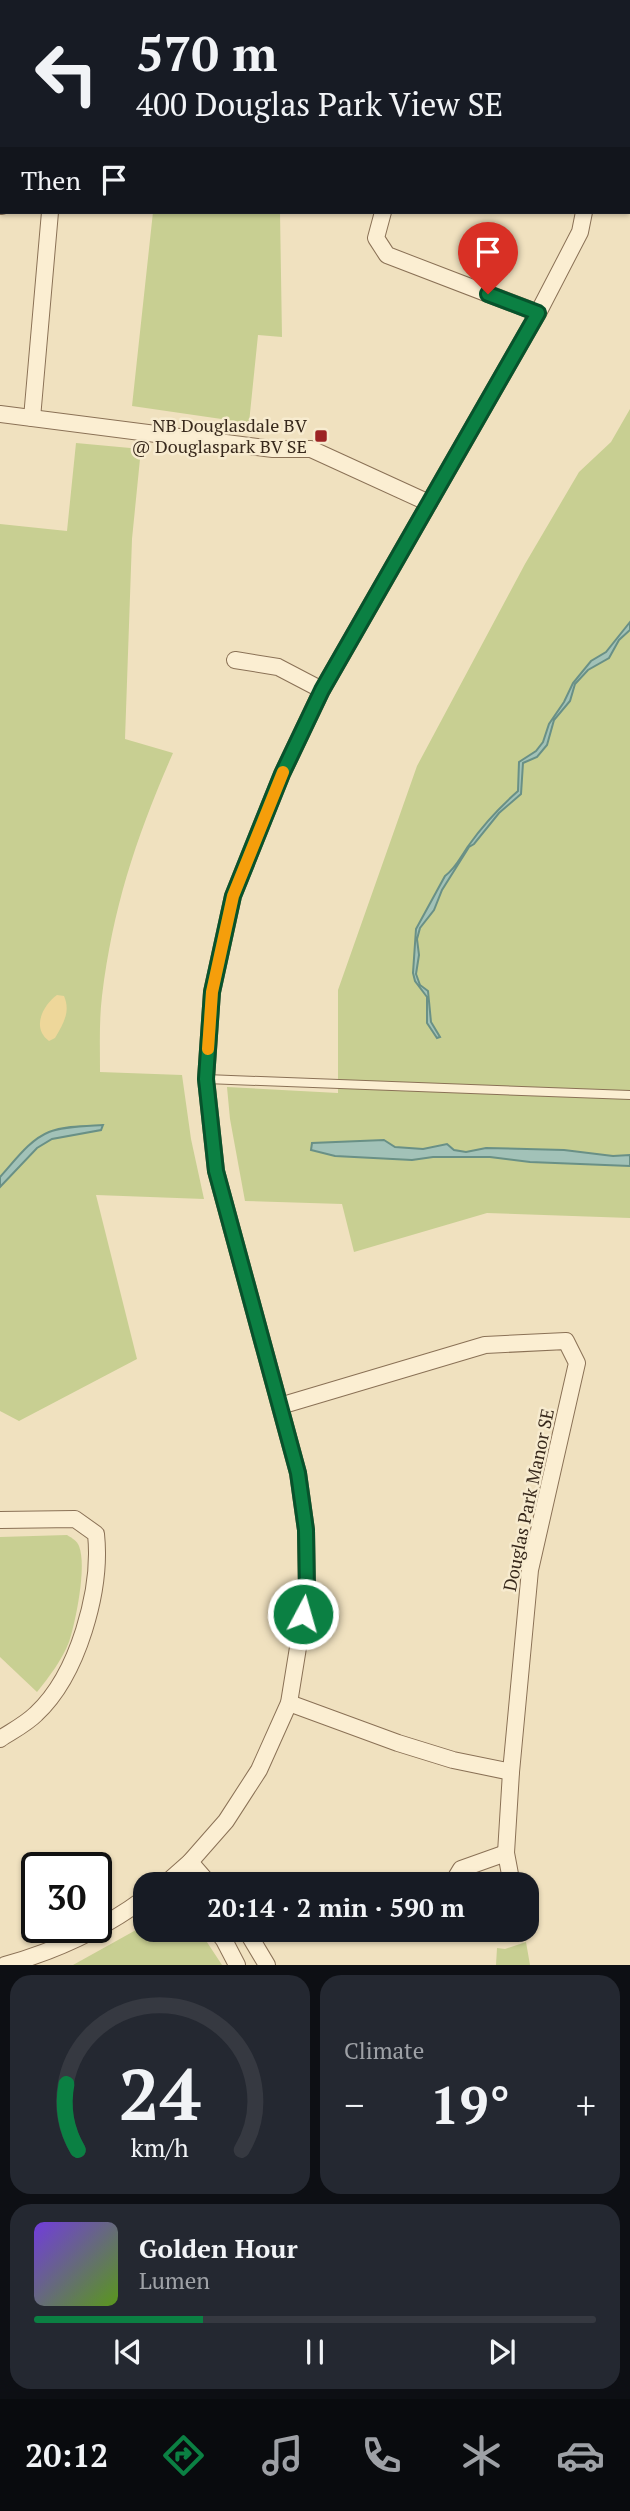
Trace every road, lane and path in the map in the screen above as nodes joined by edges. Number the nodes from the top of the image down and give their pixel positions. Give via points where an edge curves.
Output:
1 (47, 214) edge
2 (382, 214) edge
3 (584, 214) edge
4 (538, 313) junction
5 (0, 414) edge
6 (32, 418) junction
7 (429, 503) junction
8 (234, 660) dead end
9 (322, 690) junction
10 (206, 1079) junction
11 (630, 1095) edge
12 (281, 1406) junction
13 (0, 1520) edge
14 (289, 1703) junction
15 (0, 1739) edge
16 (511, 1772) junction
17 (506, 1853) junction
18 (190, 1862) junction
19 (181, 1872) edge
20 (199, 1872) edge
21 (459, 1872) edge
22 (510, 1872) edge
23 (133, 1907) edge
24 (225, 1942) edge
25 (253, 1942) edge
26 (5, 1965) edge
27 (237, 1965) edge
28 (267, 1965) edge

1 - 6 street
2 - 4 street via 376,238 387,255
3 - 4 street via 580,232
4 - 7 street
5 - 6 street
6 - 7 street via 273,449 311,449
7 - 9 street
8 - 9 street via 278,667
9 - 10 street via 233,896 212,992
10 - 11 lane
10 - 12 street via 216,1171
12 - 14 street via 306,1530 307,1592
12 - 16 street, Douglas Park Manor SE via 485,1345 566,1341 577,1363 530,1570
13 - 15 street via 75,1519 96,1534 98,1555 85,1629 70,1670 36,1714
14 - 16 street via 398,1743
14 - 18 street via 259,1770 226,1821
16 - 17 street
17 - 21 street
17 - 22 street
18 - 19 street
18 - 20 street
23 - 26 street via 78,1939
24 - 27 street
25 - 28 street

